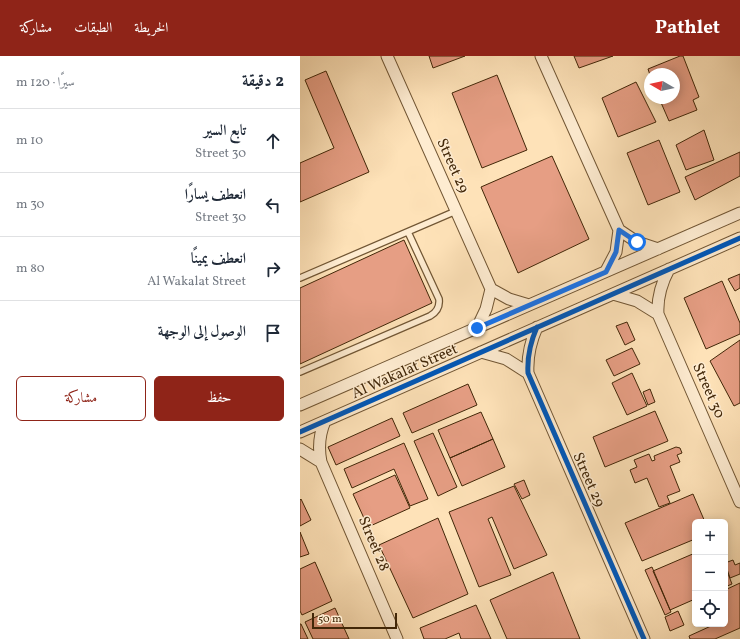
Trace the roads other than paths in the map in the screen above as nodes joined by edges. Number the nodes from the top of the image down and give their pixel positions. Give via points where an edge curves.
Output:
1 (386, 56) edge
2 (541, 56) edge
3 (456, 211) junction
4 (740, 213) edge
5 (619, 230) junction
6 (408, 232) junction
7 (740, 238) edge
8 (658, 249) junction
9 (669, 269) junction
10 (606, 272) junction
11 (300, 278) edge
12 (491, 289) junction
13 (613, 294) junction
14 (529, 305) junction
15 (658, 314) junction
16 (537, 327) junction
17 (477, 328) junction
18 (481, 352) junction
19 (300, 372) edge
20 (528, 373) junction
21 (300, 404) edge
22 (325, 421) junction
23 (300, 432) edge
24 (300, 449) edge
25 (321, 462) junction
26 (740, 502) edge
27 (397, 639) edge
28 (644, 639) edge

1 - 3 street, Street 29
2 - 5 street
3 - 6 lane
3 - 12 street, Street 29
4 - 8 street, Al Wakalat Street
5 - 8 street via 637,242
5 - 10 street via 616,252
6 - 11 lane
6 - 19 lane via 439,299 436,311 430,316
7 - 9 street, Al Wakalat Street
8 - 10 street, Al Wakalat Street
9 - 13 street, Al Wakalat Street
9 - 15 street, Street 30 via 659,290
10 - 14 street, Al Wakalat Street
12 - 14 street via 509,299
12 - 17 street via 486,309
13 - 15 street via 637,301
13 - 16 street, Al Wakalat Street
14 - 17 street, Al Wakalat Street
15 - 26 street, Street 30
16 - 18 street, Al Wakalat Street
16 - 20 street, Street 29 via 529,349
17 - 21 street, Al Wakalat Street
18 - 20 street via 506,359
18 - 22 street, Al Wakalat Street
20 - 28 street, Street 29
22 - 23 street, Al Wakalat Street
22 - 25 street, Street 28 via 319,441
24 - 25 street
25 - 27 street, Street 28

